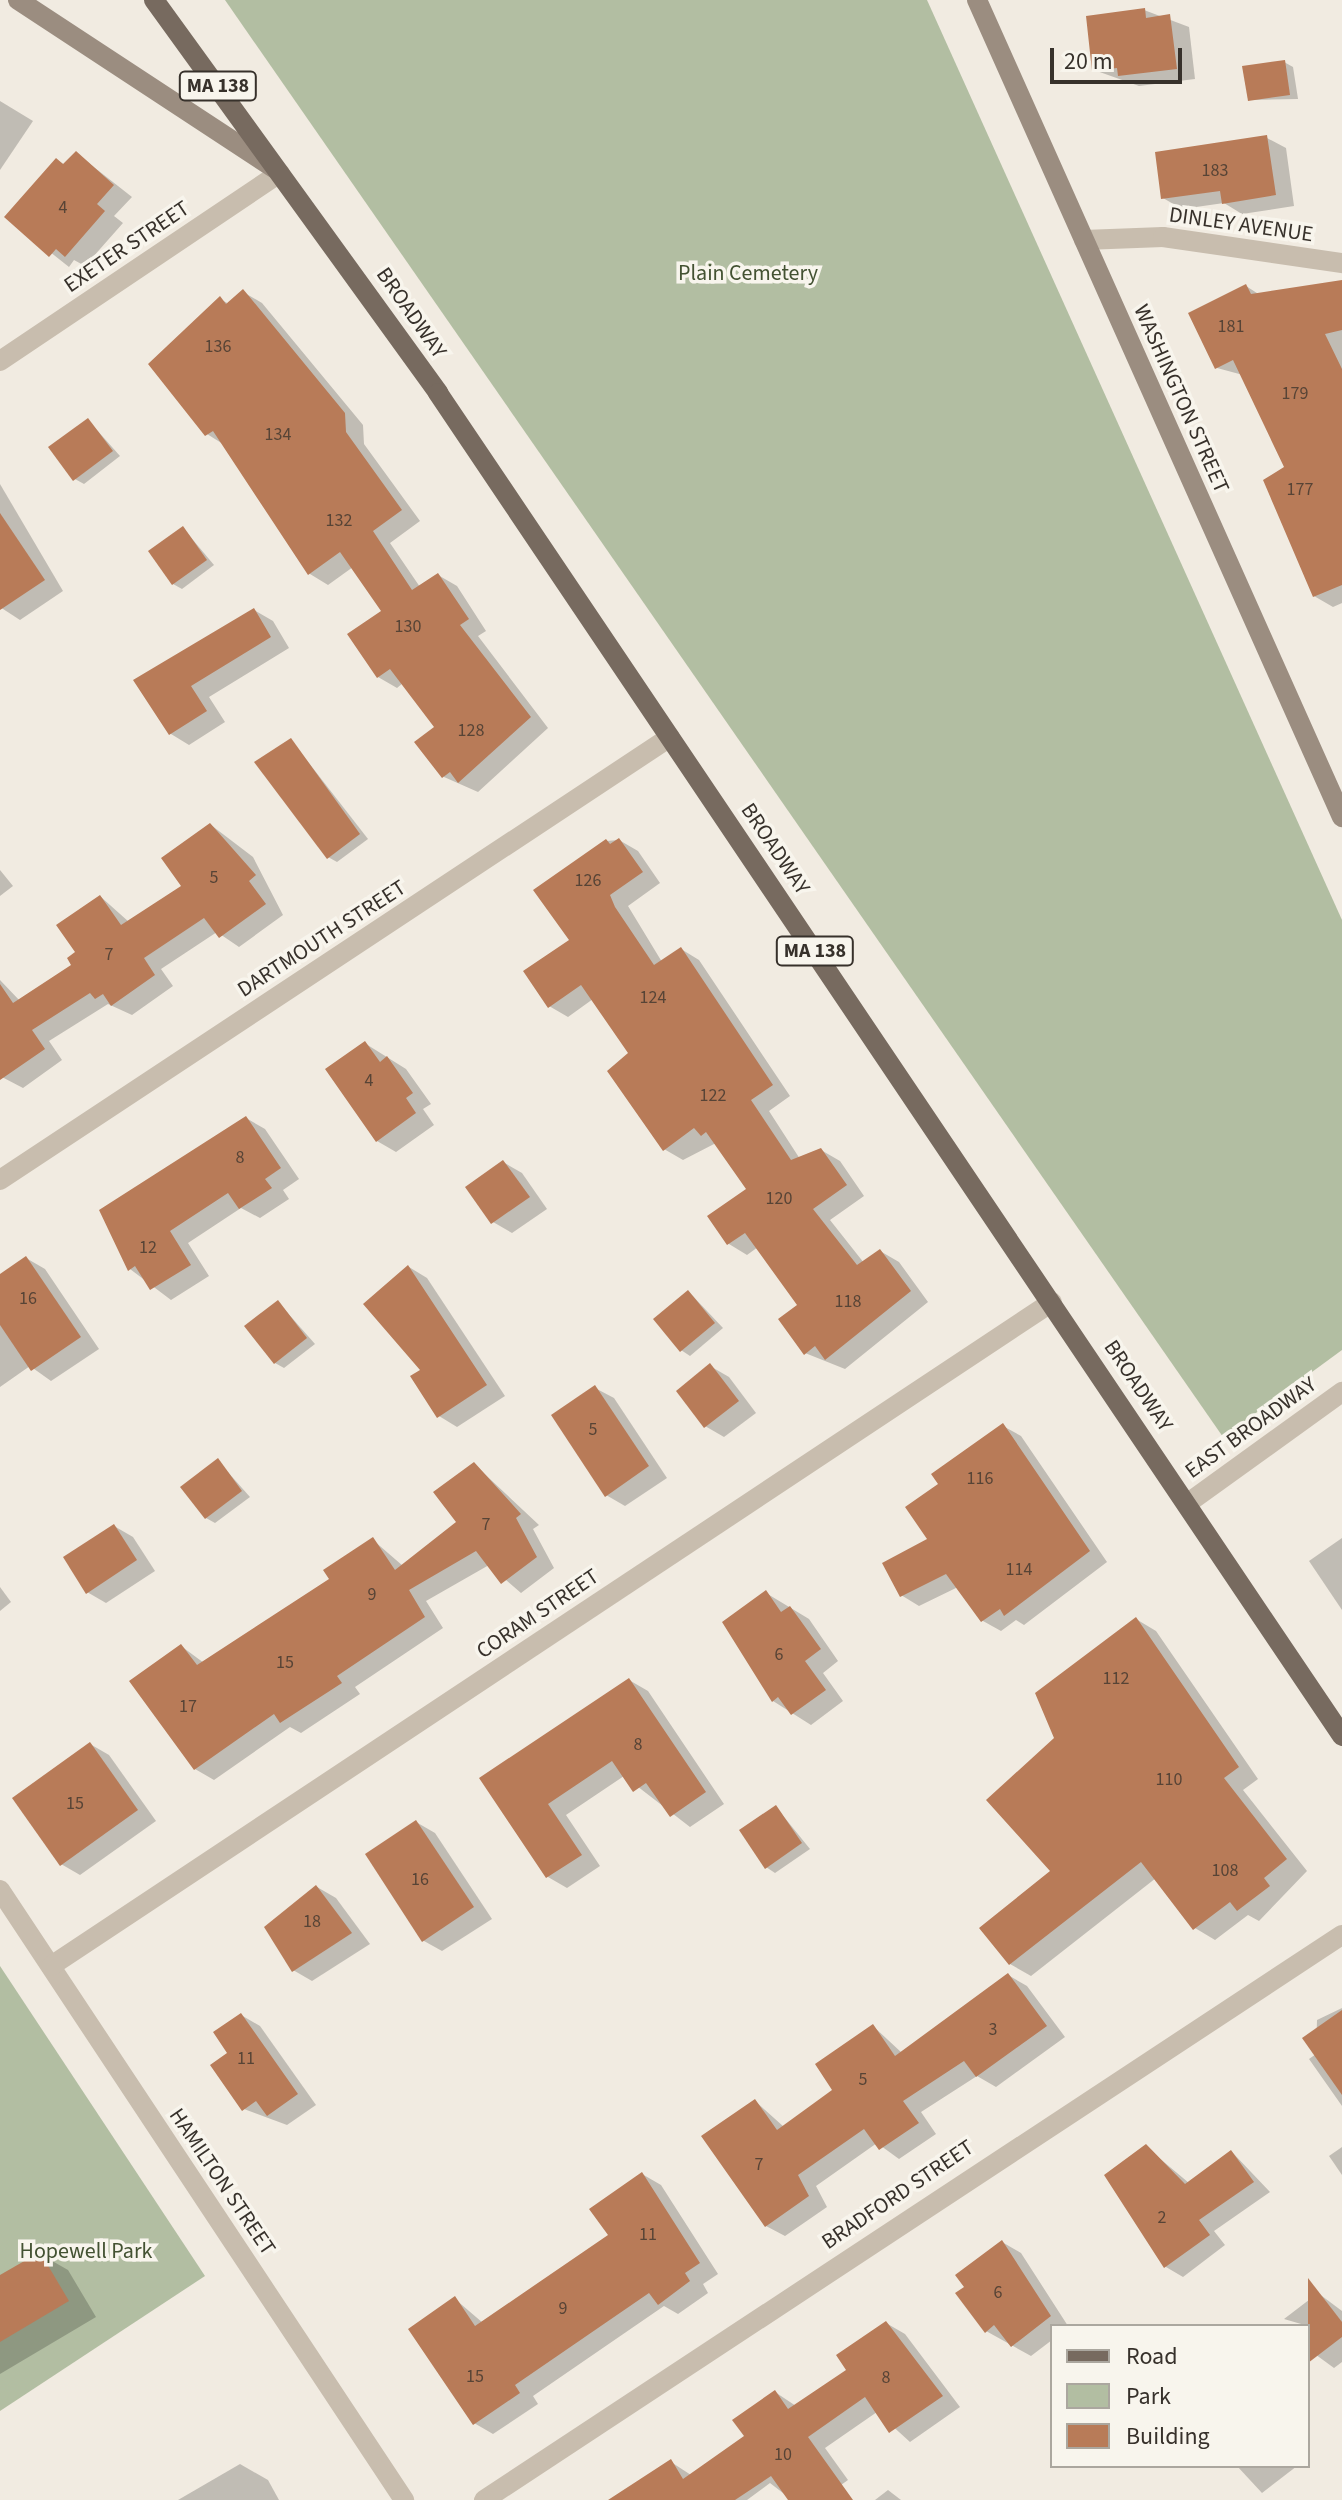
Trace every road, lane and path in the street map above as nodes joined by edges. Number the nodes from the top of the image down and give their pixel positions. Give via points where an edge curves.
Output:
1 (18, 0) edge
2 (154, 0) edge
3 (977, 0) edge
4 (280, 173) junction
5 (1084, 240) junction
6 (1342, 263) edge
7 (0, 361) edge
8 (670, 737) junction
9 (1342, 817) edge
10 (0, 1180) edge
11 (1052, 1302) junction
12 (1342, 1392) edge
13 (1188, 1503) junction
14 (1342, 1736) edge
15 (0, 1890) edge
16 (1342, 1935) edge
17 (51, 1966) junction
18 (404, 2500) edge
19 (484, 2500) edge

1 - 4 street
2 - 4 main road, BROADWAY / MA 138
3 - 5 street, WASHINGTON STREET
4 - 7 street, EXETER STREET
4 - 8 main road, BROADWAY / MA 138
5 - 6 street, DINLEY AVENUE via 1163,237
5 - 9 street, WASHINGTON STREET
8 - 10 street, DARTMOUTH STREET
8 - 11 main road, BROADWAY / MA 138
11 - 13 main road, BROADWAY / MA 138
11 - 17 street, CORAM STREET
12 - 13 street, EAST BROADWAY
13 - 14 main road, BROADWAY / MA 138
15 - 17 street, HAMILTON STREET
16 - 19 street, BRADFORD STREET
17 - 18 street, HAMILTON STREET

